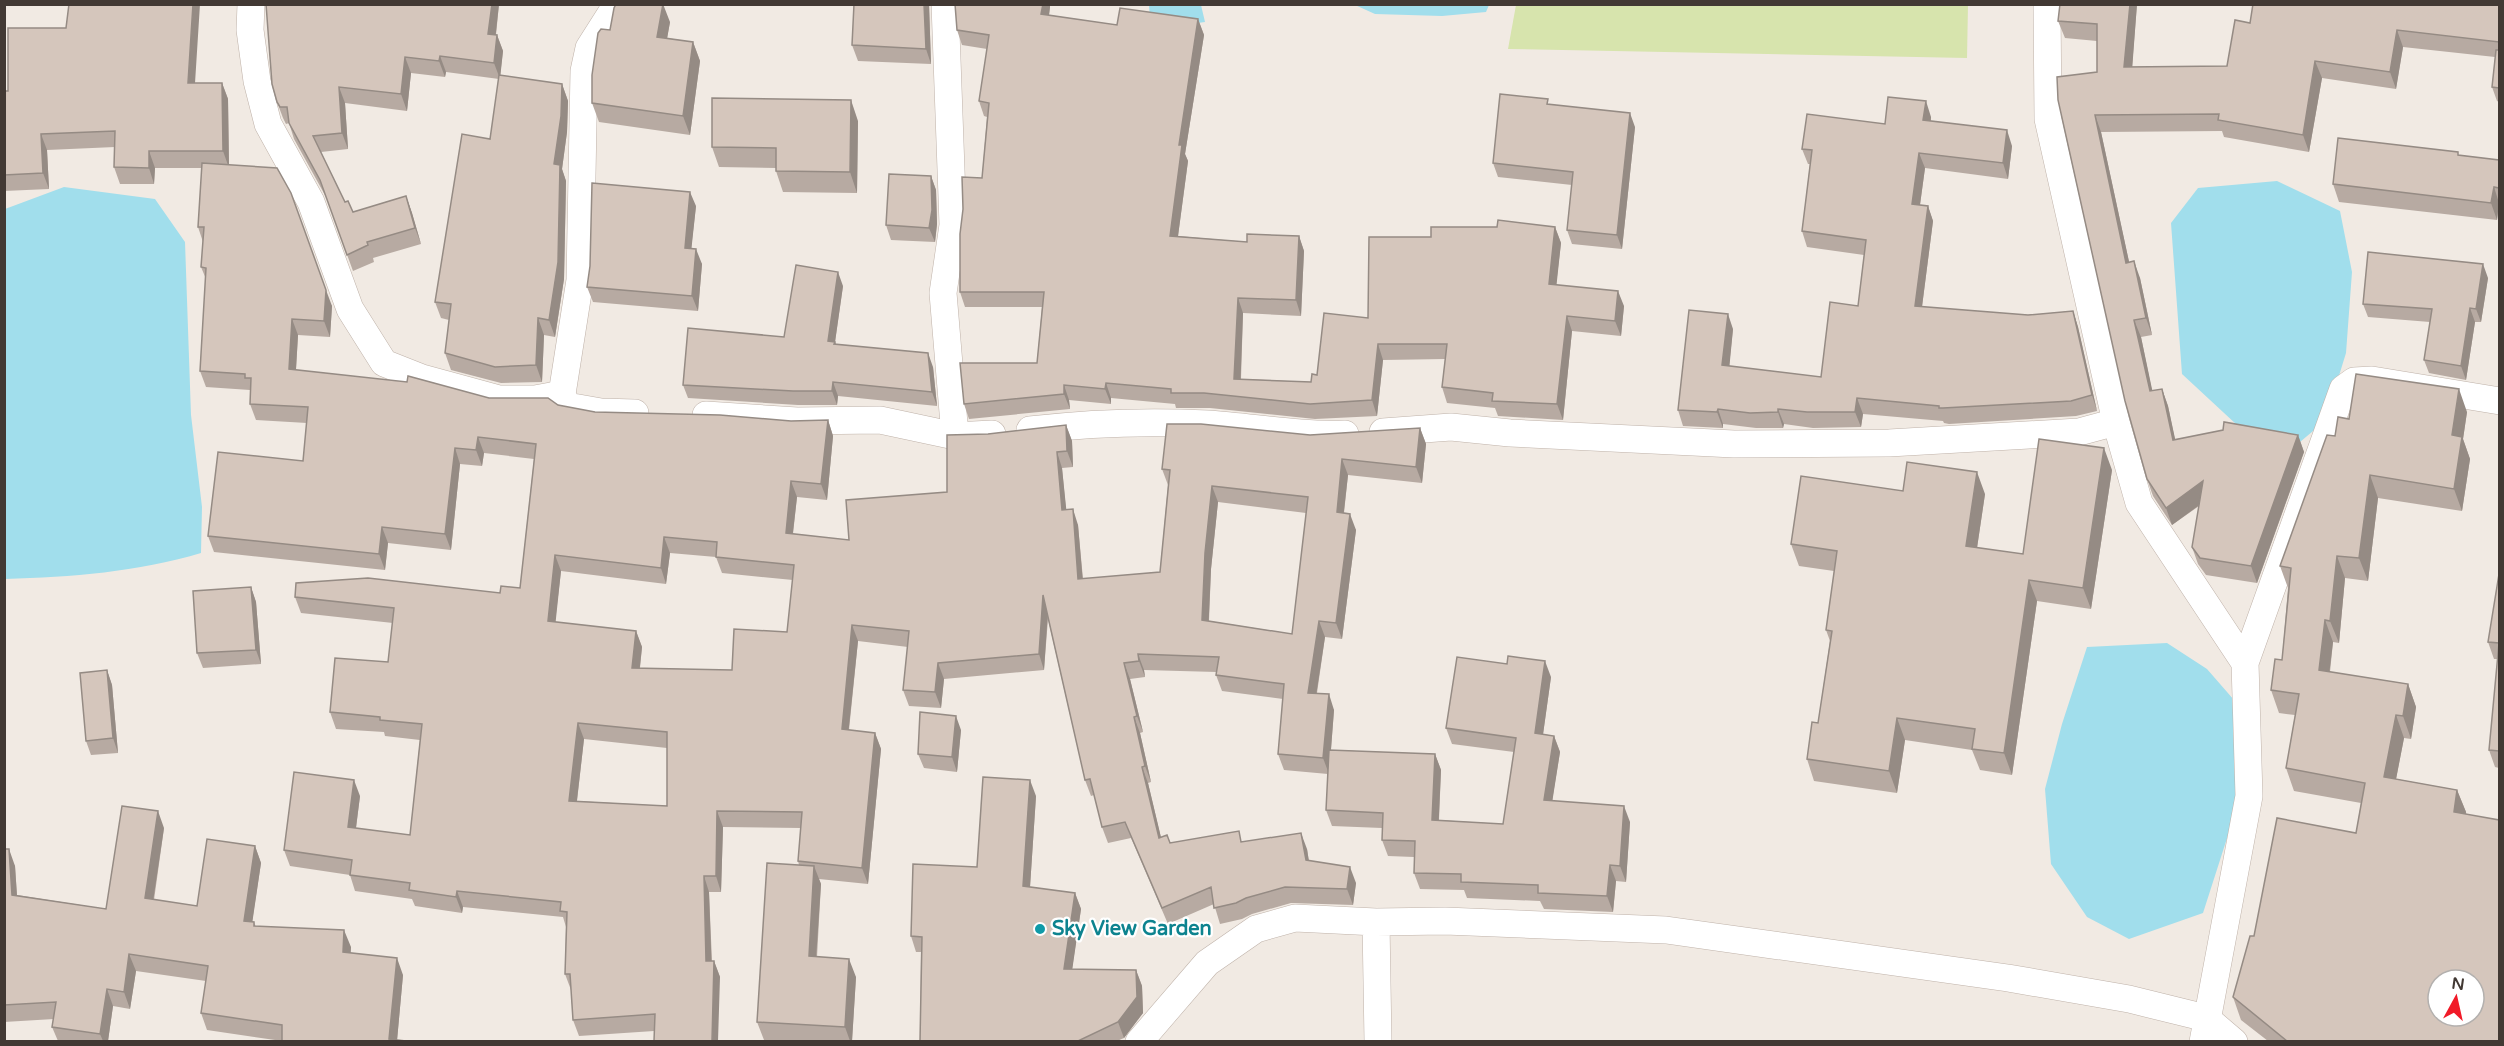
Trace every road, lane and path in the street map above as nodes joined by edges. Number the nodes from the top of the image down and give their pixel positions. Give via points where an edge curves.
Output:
1 (250, 4) edge
2 (617, 4) edge
3 (945, 4) edge
4 (2047, 4) edge
5 (562, 394) junction
6 (2499, 401) edge
7 (2116, 422) junction
8 (955, 436) junction
9 (2245, 663) junction
10 (1376, 922) junction
11 (2205, 1030) edge
12 (1139, 1041) edge
13 (1378, 1041) edge
14 (2234, 1041) edge

1 - 5 street via 257,81 267,124 311,202 350,309 384,363 499,399
2 - 5 street via 589,48 584,71 580,280
3 - 8 street via 953,225 942,293
4 - 7 street via 2048,119
5 - 8 street via 567,406 601,412 796,421 880,420
6 - 9 street via 2372,380 2354,381 2343,389
7 - 8 street via 2079,432 1889,443 1734,444 1451,427 1315,435 1196,424 1080,424
7 - 9 street via 2139,504
9 - 11 street via 2249,796
10 - 11 street via 1666,930 2129,999
10 - 12 street via 1295,918 1256,929 1207,963
10 - 13 street
11 - 14 street

